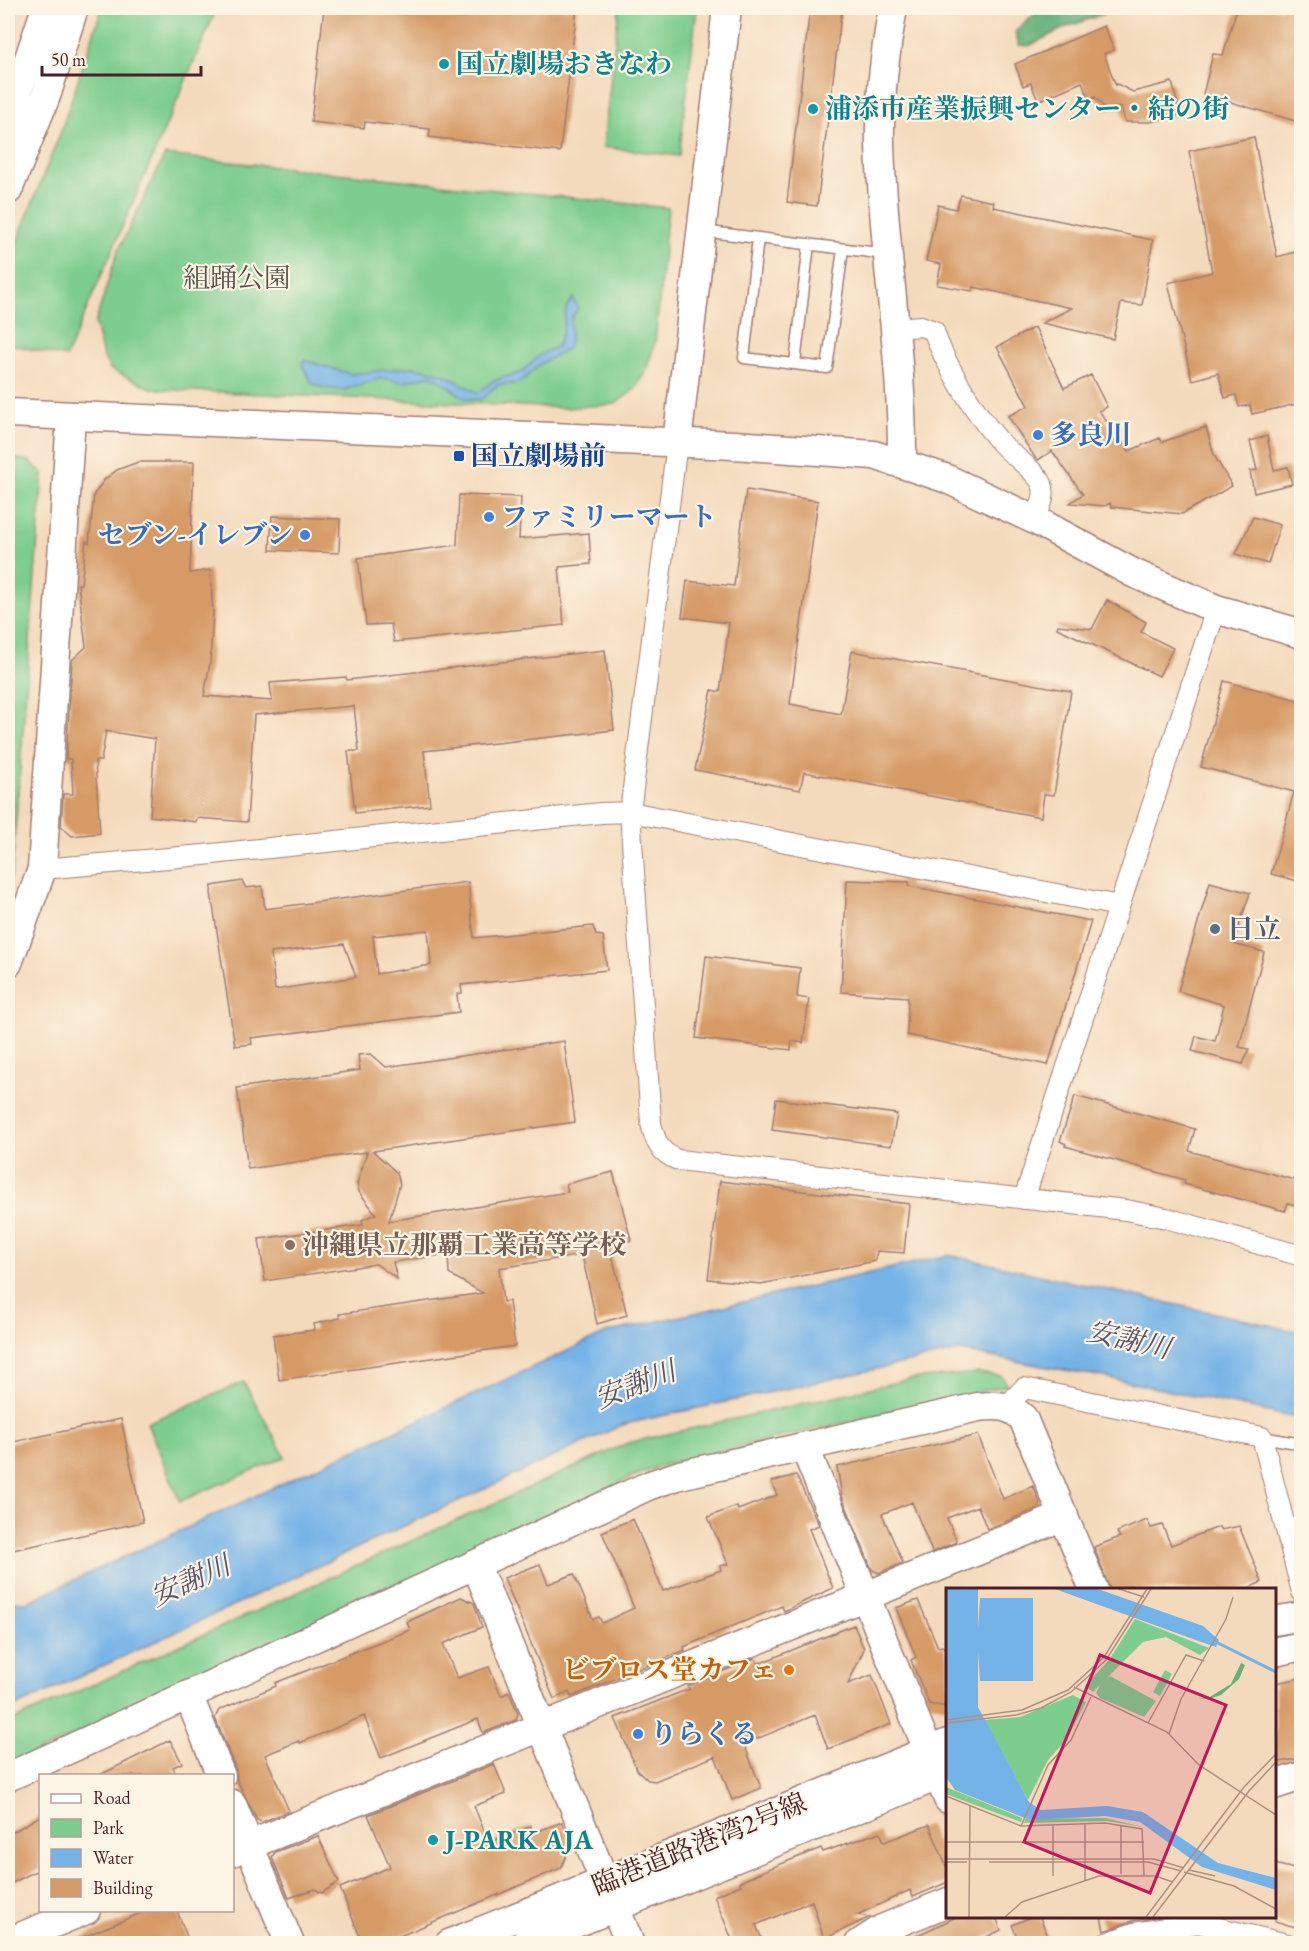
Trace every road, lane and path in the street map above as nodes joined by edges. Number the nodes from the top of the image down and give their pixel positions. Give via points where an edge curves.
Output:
1 (46, 8) edge
2 (74, 8) edge
3 (727, 8) edge
4 (893, 8) edge
5 (8, 120) edge
6 (8, 190) edge
7 (701, 231) junction
8 (758, 238) junction
9 (809, 244) junction
10 (843, 249) junction
11 (887, 254) junction
12 (895, 328) junction
13 (795, 364) junction
14 (8, 413) edge
15 (71, 417) junction
16 (677, 443) junction
17 (902, 462) junction
18 (1035, 520) junction
19 (1216, 609) junction
20 (1302, 634) edge
21 (630, 812) junction
22 (42, 869) junction
23 (1119, 906) junction
24 (8, 963) edge
25 (1024, 1199) junction
26 (1302, 1256) edge
27 (1006, 1407) junction
28 (1262, 1437) junction
29 (1302, 1444) edge
30 (805, 1448) junction
31 (1064, 1516) junction
32 (476, 1565) junction
33 (1093, 1588) edge
34 (1302, 1592) edge
35 (865, 1596) junction
36 (1302, 1616) edge
37 (1276, 1621) edge
38 (1302, 1646) edge
39 (1276, 1652) edge
40 (189, 1697) junction
41 (544, 1726) junction
42 (942, 1768) edge
43 (220, 1774) edge
44 (1302, 1776) edge
45 (8, 1777) edge
46 (1276, 1785) edge
47 (234, 1813) edge
48 (241, 1848) edge
49 (610, 1895) junction
50 (946, 1903) edge
51 (83, 1912) edge
52 (876, 1939) edge
53 (8, 1942) edge
54 (290, 1944) edge
55 (449, 1944) edge
56 (524, 1944) edge
57 (630, 1944) edge
58 (1104, 1944) edge
59 (1287, 1944) edge

1 - 5 street
2 - 6 street via 46,96
3 - 7 street
4 - 11 street via 881,101
7 - 8 lane
7 - 16 street
8 - 9 lane
8 - 13 lane via 744,358
9 - 10 lane
9 - 13 lane
10 - 11 lane
10 - 13 lane via 827,368
11 - 12 street
12 - 17 street
12 - 18 street via 921,326 934,331 938,346 1001,443 1042,483 1044,496
14 - 15 street
15 - 16 street
15 - 22 street
16 - 17 street via 854,452
16 - 21 street
17 - 18 street
18 - 19 street via 1133,573
19 - 20 street
19 - 23 street
21 - 22 street
21 - 23 street
21 - 25 street via 651,1123 655,1143 667,1155 678,1160
22 - 24 street
23 - 25 street
25 - 26 street via 1166,1218
27 - 28 street via 1024,1388
27 - 30 street via 978,1407
27 - 31 street via 1023,1418 1030,1430
28 - 29 lane
28 - 34 street
30 - 32 street via 650,1485
30 - 35 street
31 - 33 street
31 - 35 street
32 - 40 street
32 - 41 street
35 - 41 street
35 - 42 street
36 - 37 street
38 - 39 street
40 - 43 street
40 - 45 street
41 - 48 street
41 - 49 street
42 - 49 street, 臨港道路港湾2号線
44 - 46 street
47 - 48 street
48 - 54 street
49 - 55 street, 臨港道路港湾2号線
49 - 56 street, 臨港道路港湾2号線
49 - 57 street
50 - 52 street
51 - 53 street
58 - 59 street via 1134,1933 1198,1923

